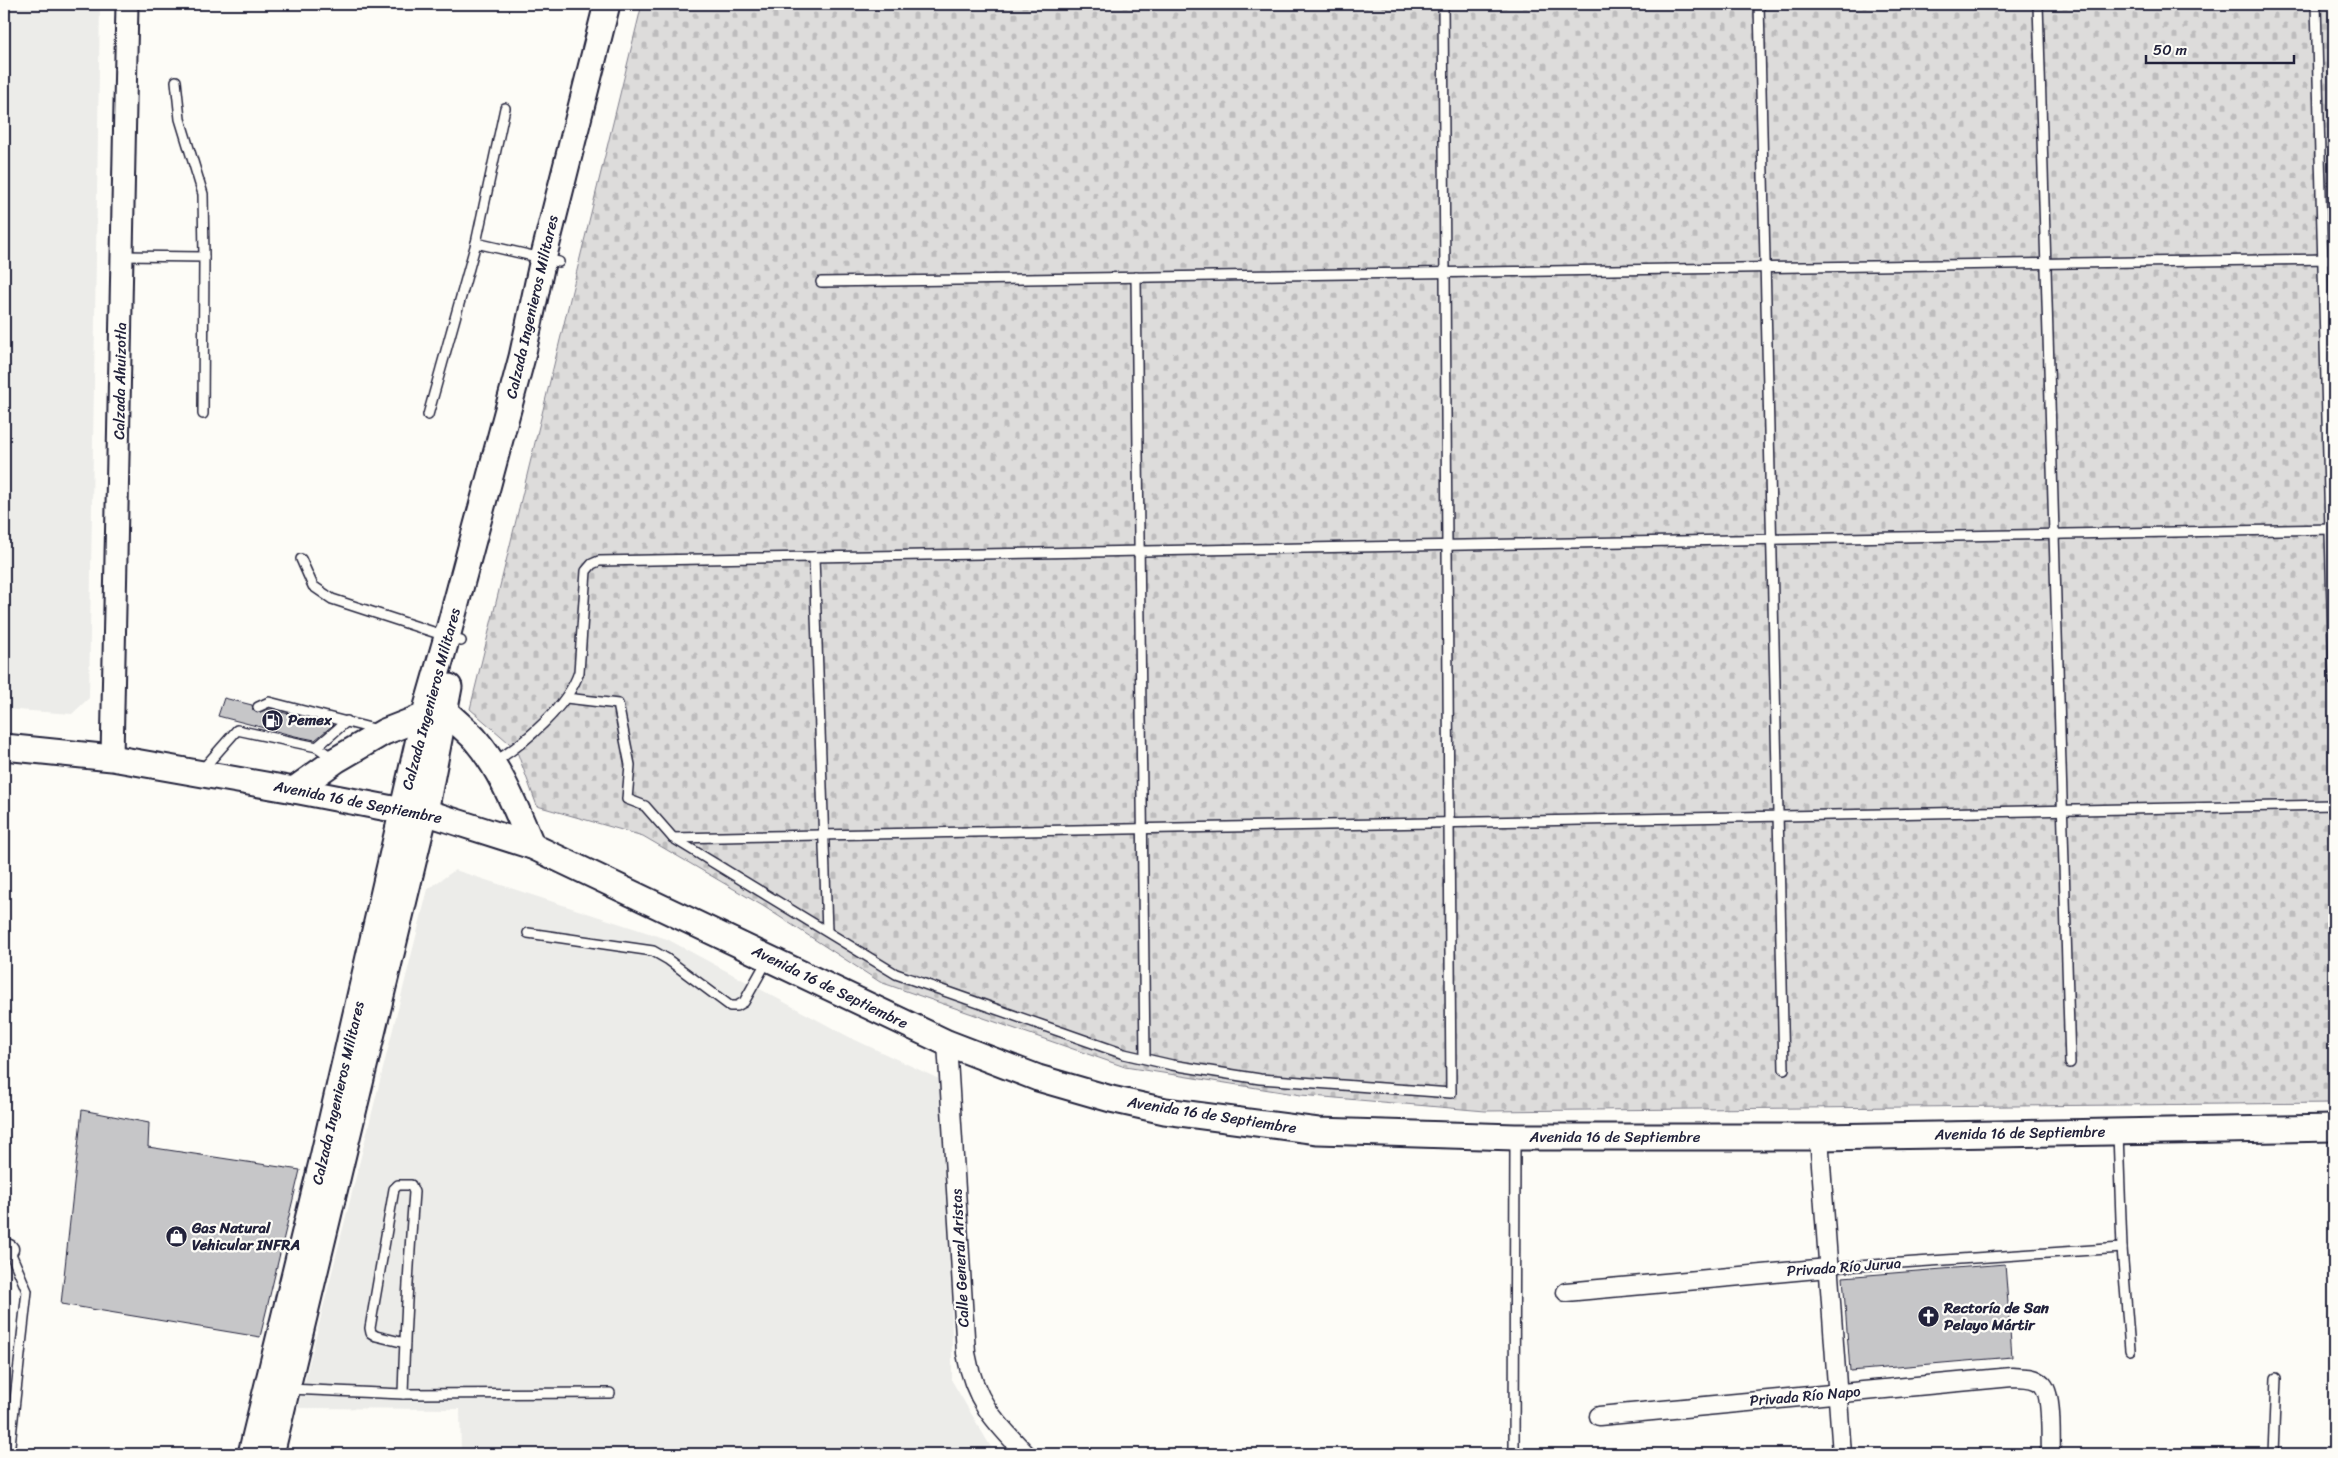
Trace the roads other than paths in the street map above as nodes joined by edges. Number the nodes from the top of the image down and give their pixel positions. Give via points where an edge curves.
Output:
1 (127, 4) edge
2 (607, 4) edge
3 (622, 4) edge
4 (1442, 4) edge
5 (1759, 4) edge
6 (2038, 4) edge
7 (2316, 4) edge
8 (176, 81) dead end
9 (505, 108) dead end
10 (476, 242) junction
11 (122, 256) junction
12 (204, 258) junction
13 (2334, 259) edge
14 (2323, 260) junction
15 (551, 261) junction
16 (2046, 264) junction
17 (1765, 268) junction
18 (1445, 272) junction
19 (1136, 277) junction
20 (821, 282) dead end
21 (203, 414) dead end
22 (428, 415) dead end
23 (2332, 529) edge
24 (2054, 534) junction
25 (1772, 539) junction
26 (1447, 545) junction
27 (1139, 551) junction
28 (814, 557) junction
29 (301, 559) dead end
30 (454, 639) junction
31 (2334, 681) edge
32 (566, 698) junction
33 (258, 706) dead end
34 (433, 713) junction
35 (347, 721) junction
36 (244, 723) dead end
37 (237, 730) junction
38 (384, 732) junction
39 (4, 747) edge
40 (326, 754) junction
41 (112, 758) junction
42 (493, 763) junction
43 (199, 773) junction
44 (294, 790) junction
45 (2334, 804) edge
46 (2062, 810) junction
47 (414, 812) junction
48 (1778, 816) junction
49 (1449, 822) junction
50 (1142, 828) junction
51 (822, 835) junction
52 (673, 838) junction
53 (532, 846) junction
54 (826, 931) junction
55 (528, 933) dead end
56 (769, 958) junction
57 (947, 1044) junction
58 (1145, 1058) junction
59 (2070, 1063) dead end
60 (1784, 1069) dead end
61 (2334, 1128) edge
62 (2118, 1132) junction
63 (1515, 1137) junction
64 (1819, 1137) junction
65 (6, 1248) edge
66 (2122, 1248) junction
67 (1828, 1268) junction
68 (1566, 1292) dead end
69 (405, 1343) junction
70 (2130, 1350) dead end
71 (2276, 1378) dead end
72 (287, 1389) junction
73 (1836, 1393) junction
74 (403, 1394) junction
75 (610, 1394) dead end
76 (1599, 1416) dead end
77 (1018, 1450) edge
78 (9, 1454) edge
79 (251, 1454) edge
80 (271, 1454) edge
81 (1514, 1454) edge
82 (1842, 1454) edge
83 (2051, 1454) edge
84 (2274, 1454) edge

1 - 11 street, Calzada Ahuizotla
2 - 15 main road, Calzada Ingenieros Militares
3 - 15 main road, Calzada Ingenieros Militares
4 - 18 lane
5 - 17 lane
6 - 16 lane
7 - 14 lane
8 - 12 lane via 180,119 203,194
9 - 10 lane
10 - 15 lane
10 - 22 lane
11 - 12 lane
11 - 41 street, Calzada Ahuizotla
12 - 21 lane
13 - 14 lane
14 - 16 lane
14 - 23 lane
15 - 30 main road, Calzada Ingenieros Militares
16 - 17 lane
16 - 24 lane
17 - 18 lane
17 - 25 lane
18 - 19 lane
18 - 26 lane
19 - 20 lane
19 - 27 lane
23 - 24 lane
23 - 31 lane
24 - 25 lane
24 - 46 lane
25 - 26 lane
25 - 48 lane
26 - 27 lane
26 - 49 lane
27 - 28 lane
27 - 50 lane
28 - 32 lane via 599,561 592,564 586,570 578,672
28 - 51 lane
29 - 30 lane via 313,586 332,599
30 - 34 main road, Calzada Ingenieros Militares
32 - 42 lane via 516,749
32 - 52 lane via 618,704 630,765 627,799 645,806
33 - 35 lane via 269,702
34 - 38 main road
34 - 42 main road via 474,738
34 - 47 main road, Calzada Ingenieros Militares
35 - 38 lane
35 - 40 lane
36 - 37 lane
37 - 40 lane
37 - 43 lane
38 - 40 main road
39 - 41 main road, Avenida 16 de Septiembre
40 - 44 main road
41 - 43 main road, Avenida 16 de Septiembre
42 - 53 main road
43 - 44 main road, Avenida 16 de Septiembre
44 - 47 main road, Avenida 16 de Septiembre
45 - 46 lane
46 - 48 lane
46 - 59 lane
47 - 53 main road, Avenida 16 de Septiembre
47 - 72 main road, Calzada Ingenieros Militares
47 - 79 main road, Calzada Ingenieros Militares
48 - 49 lane
48 - 60 lane
49 - 50 lane
49 - 58 lane via 1452,1093 1260,1079
50 - 51 lane
50 - 58 lane
51 - 52 lane
51 - 54 lane
52 - 54 lane
53 - 56 main road, Avenida 16 de Septiembre
54 - 58 lane via 896,974 1124,1054
55 - 56 lane via 653,951 730,1006 744,1002
56 - 57 main road, Avenida 16 de Septiembre
57 - 63 main road, Avenida 16 de Septiembre via 1038,1078 1165,1111 1318,1131
57 - 77 street, Calle General Aristas via 969,1373 988,1412
61 - 62 main road, Avenida 16 de Septiembre
62 - 64 main road, Avenida 16 de Septiembre
62 - 66 lane
63 - 64 main road, Avenida 16 de Septiembre
63 - 81 lane
64 - 67 street
65 - 78 lane via 27,1291
66 - 67 lane, Privada Río Jurua
66 - 70 lane
67 - 68 street, Privada Río Jurua
67 - 73 street
69 - 69 lane via 376,1336 370,1328 394,1188 398,1185 411,1185 414,1192
69 - 74 lane
71 - 84 lane
72 - 74 lane
72 - 80 main road, Calzada Ingenieros Militares
73 - 76 street, Privada Río Napo
73 - 82 street
73 - 83 street, Privada Río Napo via 2012,1377 2032,1378 2043,1384 2048,1397
74 - 75 lane

